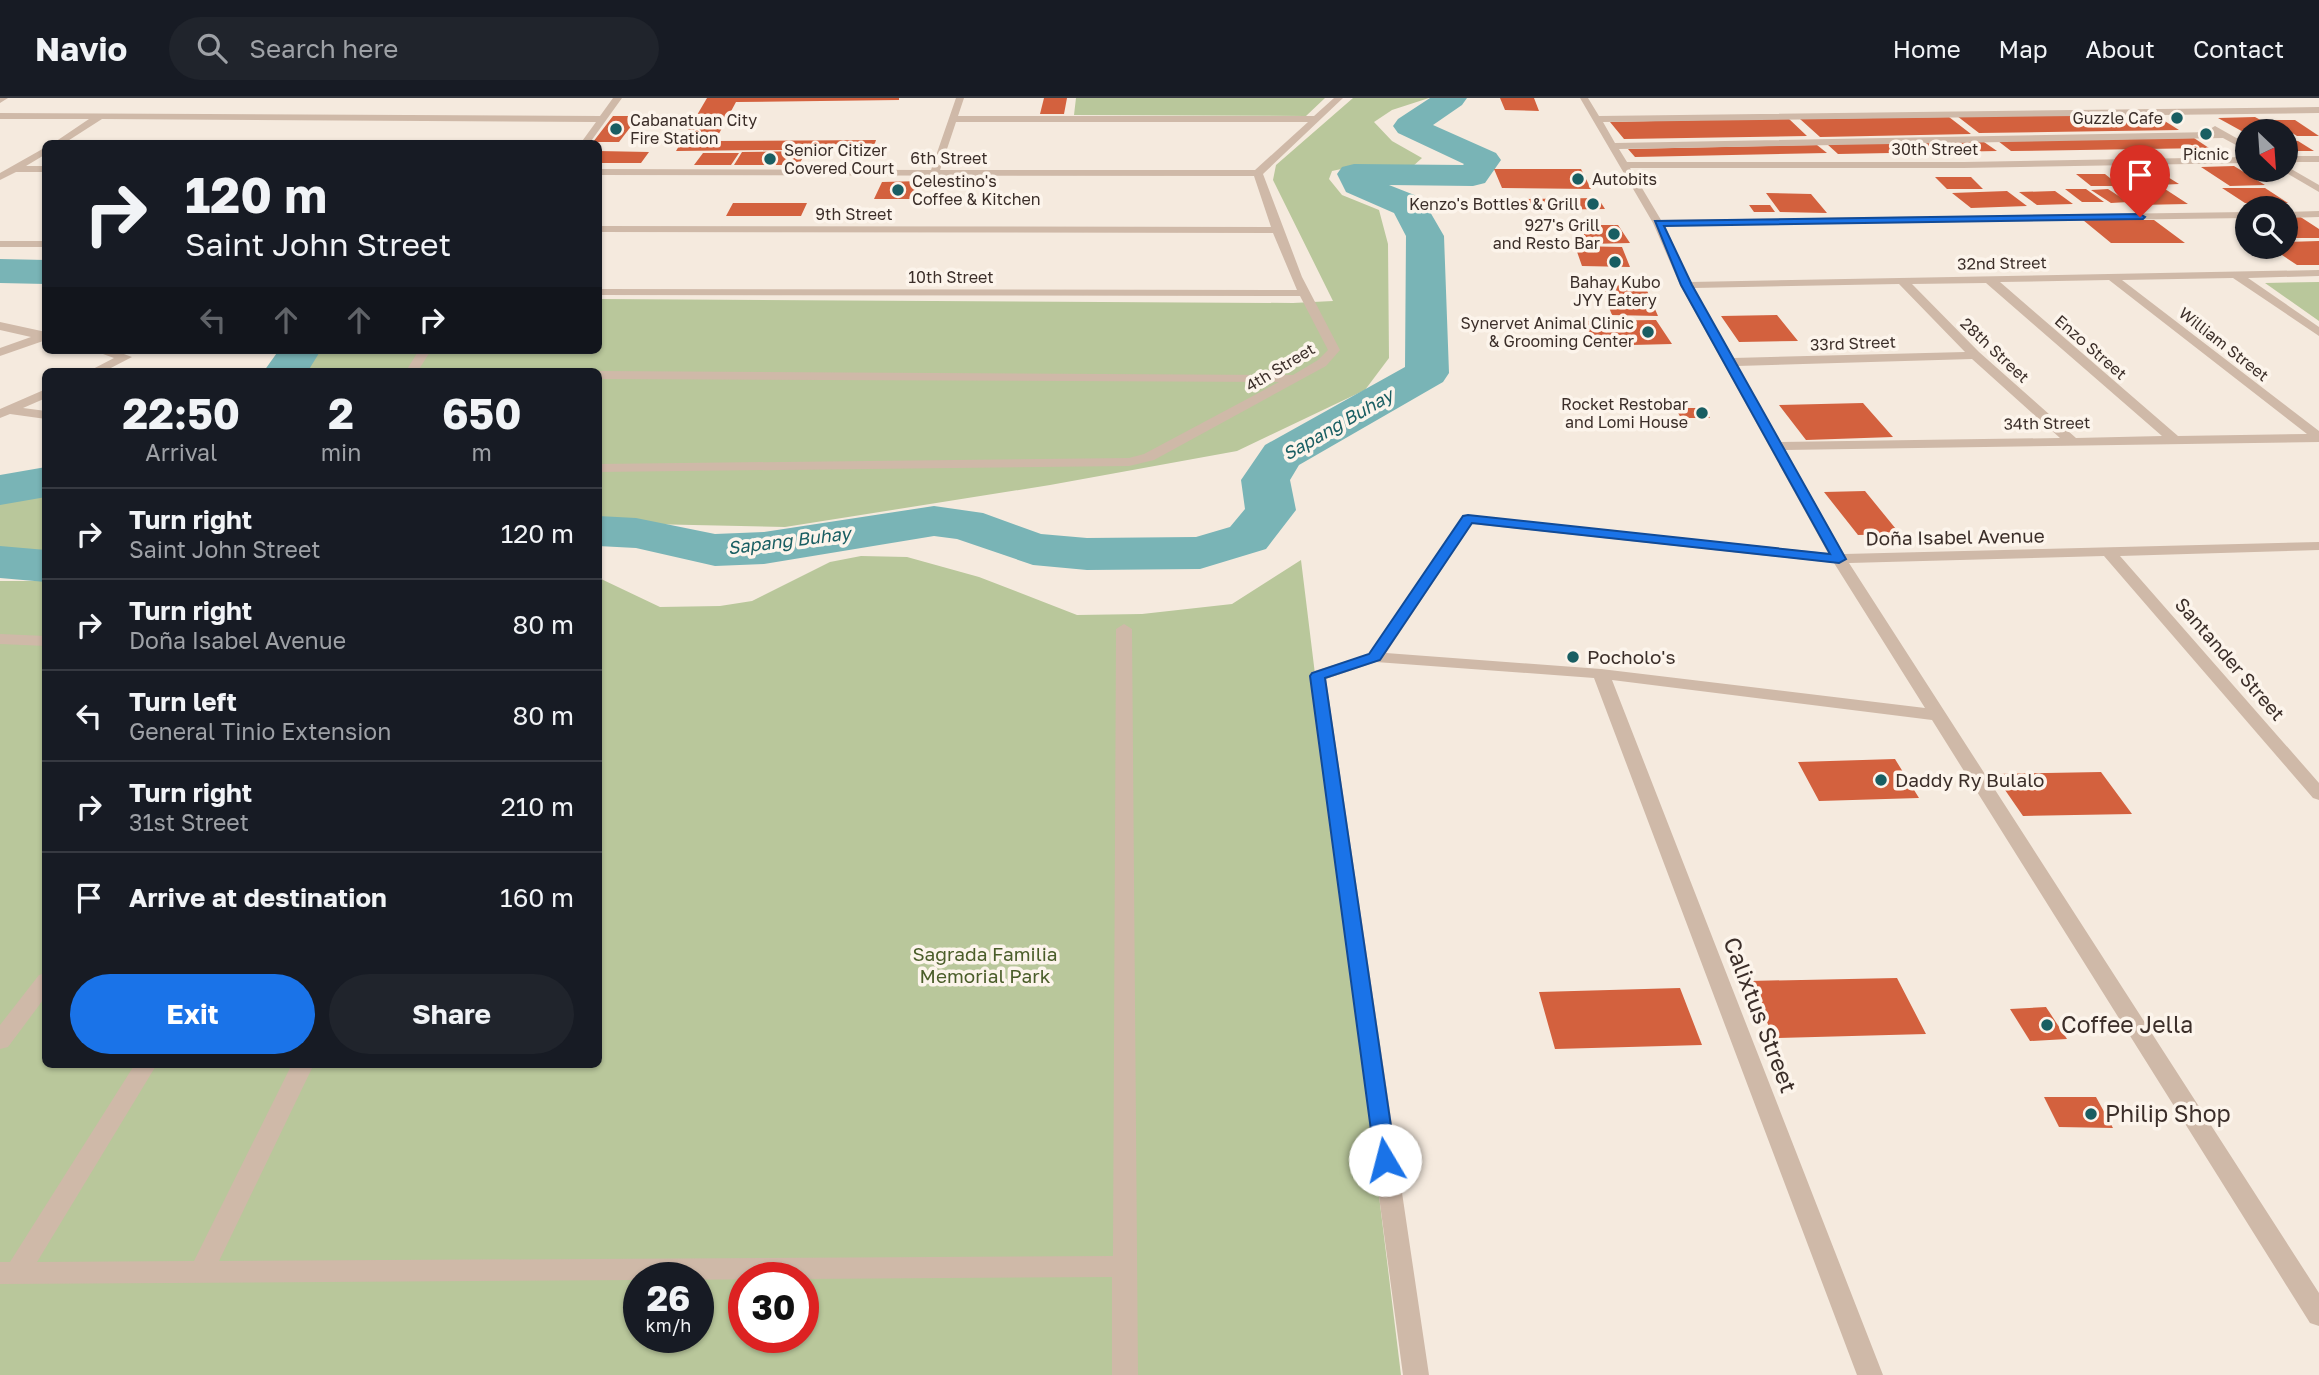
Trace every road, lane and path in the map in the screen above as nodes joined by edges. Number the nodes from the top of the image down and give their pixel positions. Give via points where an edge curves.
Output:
1 (618, 98) edge
2 (960, 98) edge
3 (1339, 98) edge
4 (1584, 98) edge
5 (2164, 98) edge
6 (2184, 110) junction
7 (2319, 110) edge
8 (0, 116) edge
9 (99, 117) junction
10 (602, 119) junction
11 (953, 119) junction
12 (1315, 119) junction
13 (1597, 119) junction
14 (2224, 135) junction
15 (62, 140) edge
16 (587, 140) edge
17 (2235, 141) edge
18 (1611, 146) junction
19 (42, 152) edge
20 (2298, 159) edge
21 (2319, 159) edge
22 (2235, 160) edge
23 (1623, 165) junction
24 (14, 169) junction
25 (42, 169) edge
26 (602, 172) edge
27 (1258, 173) junction
28 (934, 174) junction
29 (2298, 176) edge
30 (0, 177) edge
31 (2319, 189) edge
32 (2319, 214) edge
33 (2235, 215) edge
34 (2298, 215) edge
35 (1658, 223) junction
36 (602, 229) edge
37 (1277, 230) junction
38 (0, 244) edge
39 (42, 244) edge
40 (2319, 273) edge
41 (2235, 274) junction
42 (2110, 276) junction
43 (1989, 279) junction
44 (1901, 280) junction
45 (1686, 285) junction
46 (602, 292) edge
47 (1304, 293) junction
48 (0, 326) edge
49 (2319, 332) edge
50 (42, 336) edge
51 (42, 338) edge
52 (0, 352) edge
53 (114, 354) edge
54 (1975, 355) junction
55 (1731, 362) junction
56 (102, 368) edge
57 (602, 374) edge
58 (1296, 378) junction
59 (42, 395) edge
60 (4, 412) edge
61 (42, 415) edge
62 (2319, 437) edge
63 (2173, 439) junction
64 (2071, 440) junction
65 (1776, 446) junction
66 (602, 468) edge
67 (2319, 546) edge
68 (2109, 553) junction
69 (1839, 559) junction
70 (1124, 629) dead end
71 (0, 639) edge
72 (42, 641) edge
73 (1375, 657) junction
74 (1601, 674) junction
75 (1937, 715) junction
76 (2319, 794) edge
77 (42, 985) edge
78 (0, 1041) edge
79 (143, 1068) edge
80 (301, 1068) edge
81 (1125, 1266) junction
82 (202, 1271) junction
83 (8, 1273) edge
84 (2319, 1315) edge
85 (1125, 1375) edge
86 (1416, 1375) edge
87 (1870, 1375) edge

1 - 10 street
2 - 11 street
3 - 12 street
4 - 13 street
5 - 6 street
6 - 7 street
6 - 13 street
6 - 14 street
8 - 9 street
9 - 10 street
9 - 15 street
10 - 16 street
11 - 12 street
11 - 28 street
12 - 27 street
13 - 18 street
14 - 17 street
14 - 18 street
18 - 23 street
19 - 24 street
20 - 21 street
22 - 23 street, 30th Street
23 - 35 street
24 - 25 street
24 - 30 street
26 - 28 street, 6th Street
27 - 28 street, 6th Street
27 - 37 street, 4th Street
29 - 31 street
32 - 34 street
33 - 35 street
35 - 45 street
36 - 37 street, 9th Street
37 - 47 street, 4th Street
38 - 39 street
40 - 41 street, 32nd Street
41 - 42 street, 32nd Street
41 - 49 street
42 - 43 street, 32nd Street
42 - 62 street, William Street
43 - 44 street, 32nd Street
43 - 63 street, Enzo Street
44 - 45 street, 32nd Street
44 - 54 street, 28th Street
45 - 55 street
46 - 47 street, 10th Street
47 - 58 street, 4th Street via 1334,350
48 - 50 street
51 - 52 street
53 - 56 street via 126,357
54 - 55 street, 33rd Street
54 - 64 street, 28th Street
55 - 65 street
57 - 58 street
58 - 66 street, 4th Street via 1149,457 1129,461
59 - 60 street
60 - 61 street
62 - 63 street, 34th Street
63 - 64 street, 34th Street
64 - 65 street, 34th Street
65 - 69 street
67 - 68 street, Doña Isabel Avenue
68 - 69 street, Doña Isabel Avenue
68 - 76 street, Santander Street
69 - 73 street, Doña Isabel Avenue via 1468,519
69 - 75 street
70 - 81 street
71 - 72 street
73 - 74 street
73 - 86 street via 1317,676
74 - 75 street
74 - 87 street, Calixtus Street
75 - 84 street
77 - 78 street
79 - 83 street
80 - 82 street
81 - 82 street
81 - 85 street
82 - 83 street

